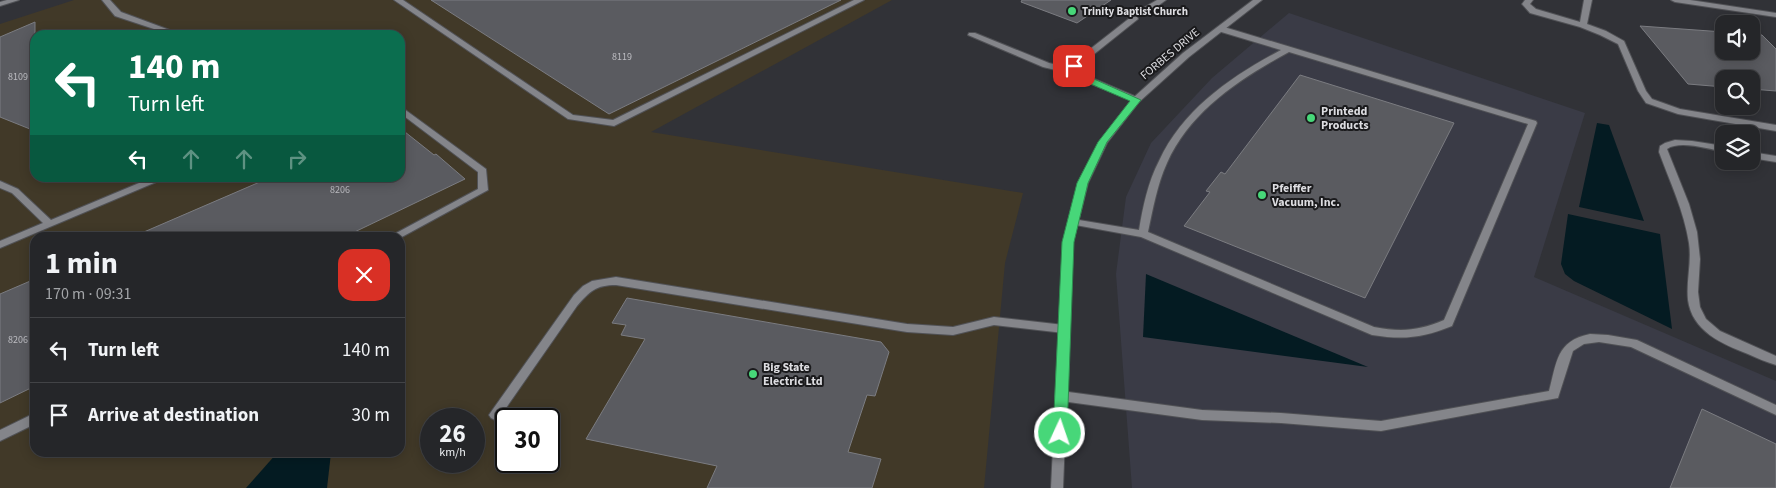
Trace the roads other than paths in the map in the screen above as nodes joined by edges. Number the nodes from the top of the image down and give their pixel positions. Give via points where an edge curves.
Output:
1 (15, 0) edge
2 (106, 0) edge
3 (398, 0) edge
4 (860, 0) edge
5 (1162, 0) edge
6 (1258, 0) edge
7 (1528, 0) edge
8 (1588, 0) edge
9 (1675, 0) edge
10 (0, 4) edge
11 (1148, 9) dead end
12 (1776, 15) edge
13 (1134, 19) dead end
14 (1583, 25) junction
15 (1221, 28) junction
16 (164, 30) edge
17 (972, 35) dead end
18 (1288, 49) junction
19 (1075, 72) junction
20 (1136, 100) junction
21 (405, 112) edge
22 (1776, 128) edge
23 (1715, 148) edge
24 (1760, 156) edge
25 (1776, 159) edge
26 (149, 182) edge
27 (0, 184) edge
28 (1073, 222) junction
29 (50, 224) junction
30 (32, 232) edge
31 (403, 232) edge
32 (30, 233) edge
33 (1143, 234) junction
34 (0, 246) edge
35 (1064, 329) junction
36 (1776, 361) edge
37 (1061, 396) junction
38 (500, 408) edge
39 (1776, 410) edge
40 (30, 421) edge
41 (0, 436) edge
42 (1057, 488) edge

1 - 10 street
2 - 16 street via 118,14
3 - 4 street via 571,118 614,123
5 - 11 street
6 - 15 street, FORBES DRIVE
7 - 14 street via 1526,4 1533,11
8 - 14 street
9 - 12 street
13 - 19 street via 1078,61 1074,66
14 - 22 street via 1621,43 1649,101 1678,112
15 - 18 street
15 - 20 street, FORBES DRIVE
17 - 19 street via 1046,65
18 - 33 street via 1237,78 1186,126 1167,152 1149,202
18 - 33 street via 1533,123 1448,323 1427,332 1402,336 1372,331
19 - 20 street
20 - 28 street, FORBES DRIVE via 1103,142 1083,183
21 - 31 street via 484,171 483,190
23 - 36 street via 1673,142 1663,148 1693,242 1692,304 1702,323 1712,331
24 - 25 street
26 - 29 street
27 - 29 street via 15,191
28 - 33 street
28 - 35 street, FORBES DRIVE via 1068,242
29 - 30 street
32 - 34 street
35 - 37 street, FORBES DRIVE
35 - 38 street via 994,321 953,331 907,328 602,281 588,287 572,303
37 - 39 street via 1202,415 1381,426 1554,394 1568,349 1584,339 1609,339 1633,343
37 - 42 street, FORBES DRIVE
40 - 41 street

